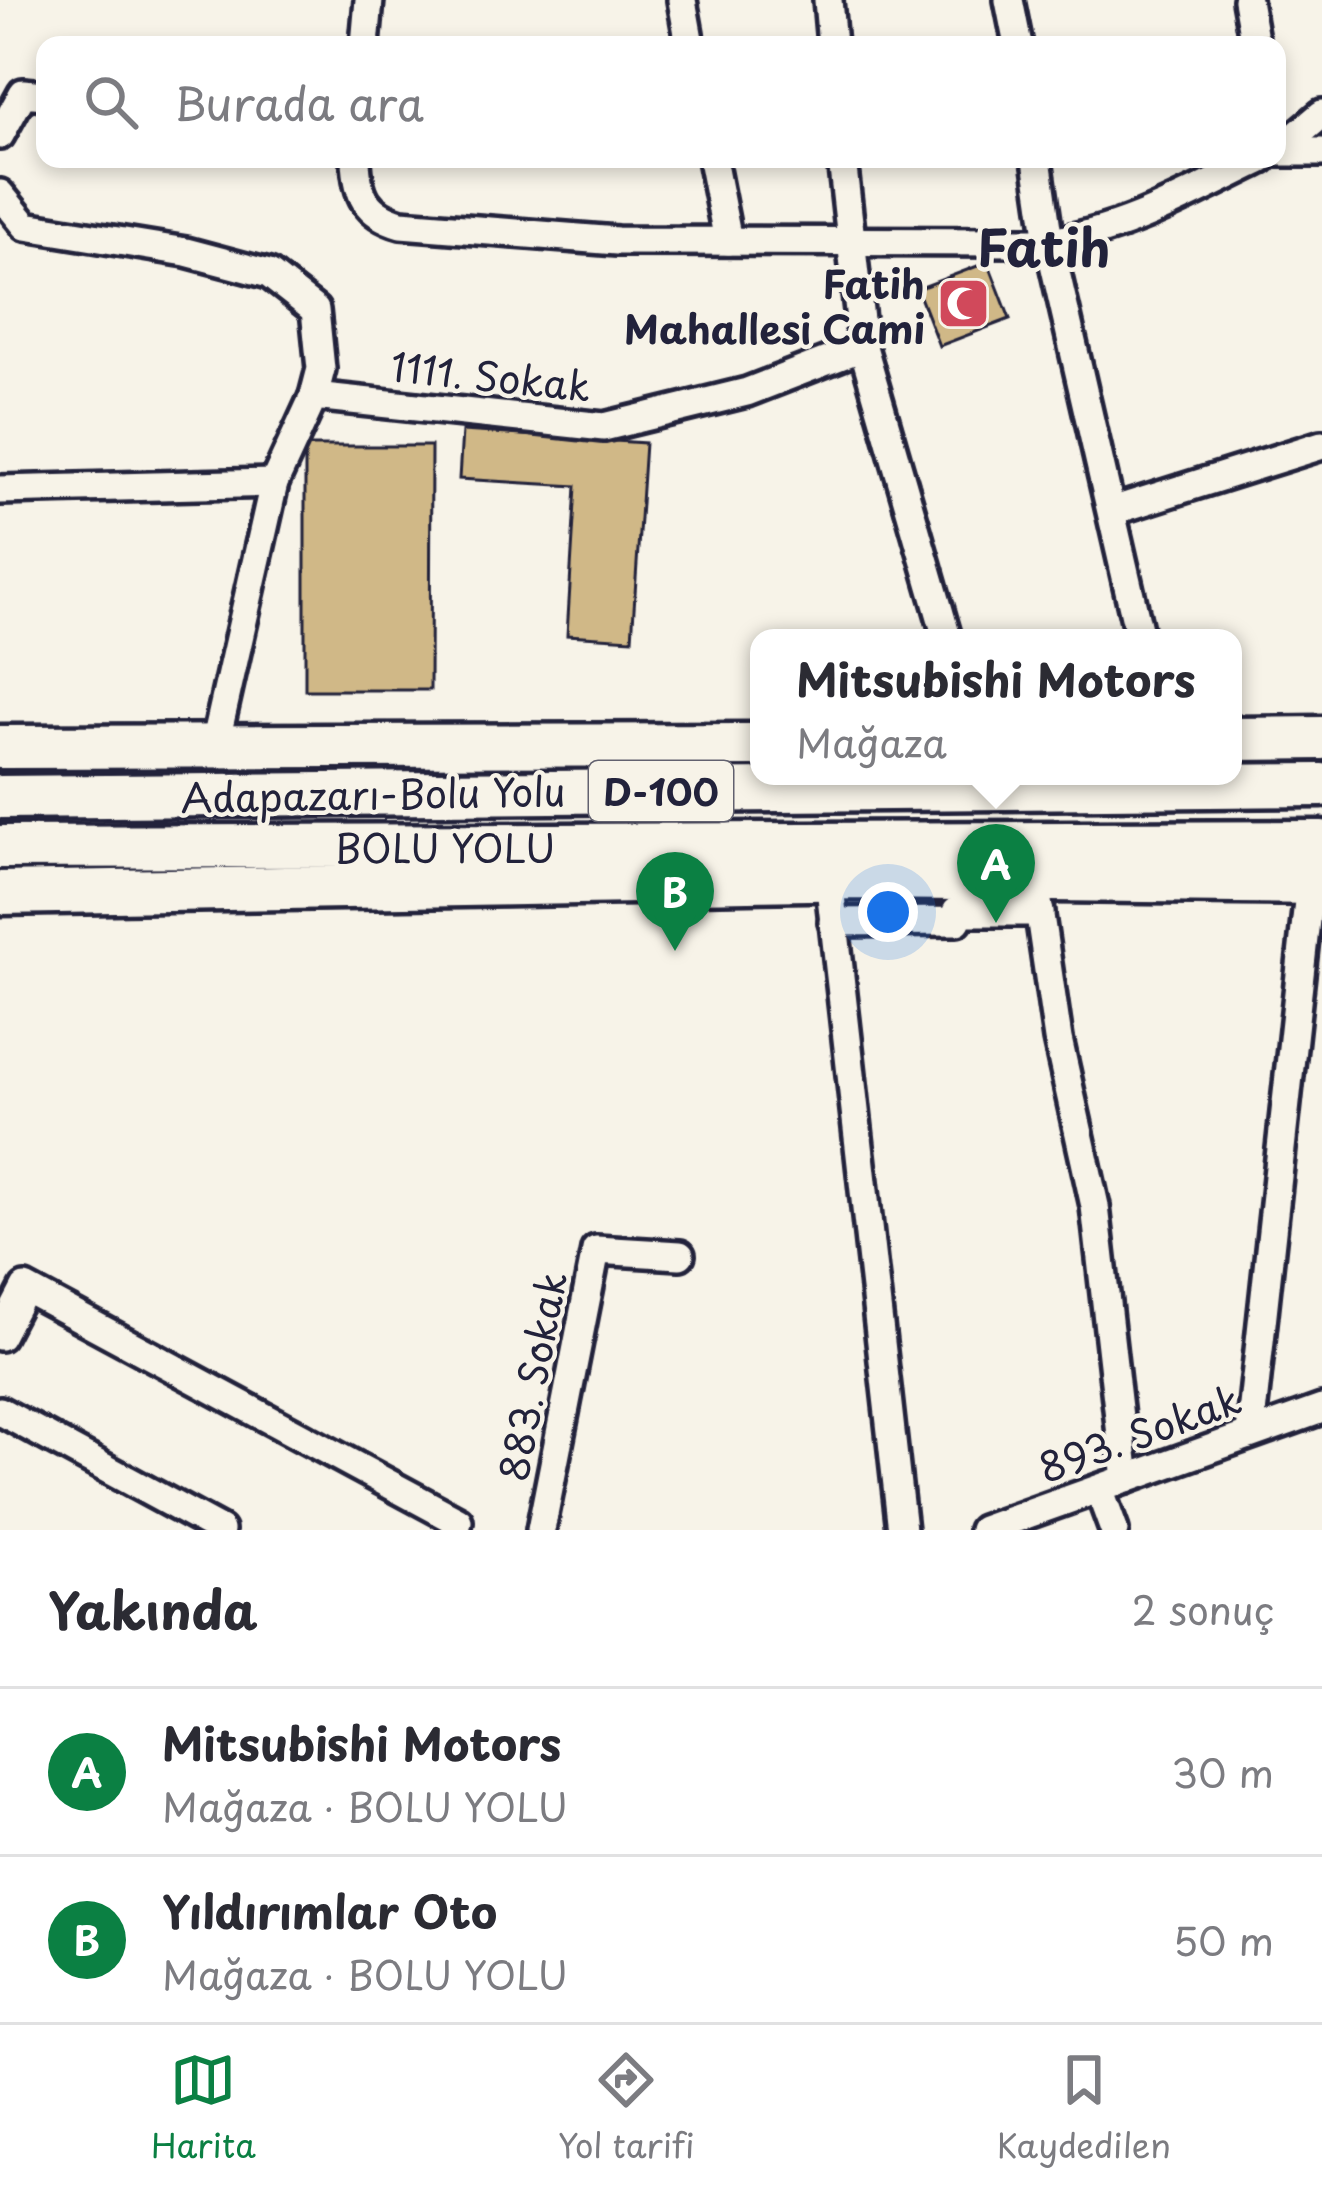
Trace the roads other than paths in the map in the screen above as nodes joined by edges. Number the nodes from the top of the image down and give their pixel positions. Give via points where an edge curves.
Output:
1 (369, 0) edge
2 (682, 0) edge
3 (828, 0) edge
4 (1009, 0) edge
5 (1246, 0) edge
6 (366, 36) edge
7 (688, 36) edge
8 (831, 36) edge
9 (1016, 36) edge
10 (1254, 36) edge
11 (36, 94) edge
12 (1322, 115) edge
13 (0, 135) edge
14 (1286, 145) edge
15 (1286, 152) edge
16 (1322, 152) edge
17 (357, 168) edge
18 (714, 168) edge
19 (843, 168) edge
20 (1037, 168) edge
21 (1243, 168) edge
22 (0, 194) edge
23 (850, 239) junction
24 (728, 241) junction
25 (1049, 242) junction
26 (863, 347) junction
27 (314, 396) junction
28 (1322, 445) edge
29 (274, 483) junction
30 (0, 490) edge
31 (1112, 511) junction
32 (944, 629) edge
33 (1138, 629) edge
34 (1322, 738) edge
35 (1242, 739) edge
36 (215, 745) junction
37 (750, 745) edge
38 (0, 747) edge
39 (1242, 757) edge
40 (1322, 764) edge
41 (1322, 784) edge
42 (1220, 785) edge
43 (1242, 785) edge
44 (0, 797) edge
45 (0, 847) edge
46 (1319, 865) edge
47 (829, 878) junction
48 (0, 893) edge
49 (1038, 896) junction
50 (833, 922) junction
51 (680, 1255) dead end
52 (0, 1336) edge
53 (1322, 1409) edge
54 (0, 1411) edge
55 (1250, 1433) junction
56 (1113, 1484) junction
57 (220, 1530) edge
58 (456, 1530) edge
59 (541, 1530) edge
60 (902, 1530) edge
61 (983, 1530) edge
62 (1114, 1530) edge

1 - 6 street
2 - 7 street
3 - 8 street
4 - 9 street
5 - 10 street
11 - 13 street via 23,93
12 - 14 street
15 - 16 street
17 - 24 street via 367,204 401,224 545,238
18 - 24 street
19 - 23 street
20 - 25 street
21 - 25 street via 1130,223
22 - 27 street via 26,226 268,274 315,310 321,369
23 - 24 street
23 - 25 street
23 - 26 street
25 - 31 street
26 - 27 street, 1111. Sokak via 747,392 604,427
26 - 32 street
27 - 29 street
28 - 31 street
29 - 30 street
29 - 36 street
31 - 33 street
34 - 35 highway
36 - 37 highway
36 - 38 highway
39 - 40 highway
41 - 43 highway, Adapazarı-Bolu Yolu / D-100
42 - 44 highway, Adapazarı-Bolu Yolu / D-100
45 - 46 highway, BOLU YOLU / D-100
46 - 49 highway
46 - 55 street
47 - 48 highway
47 - 49 highway
47 - 50 street
49 - 50 street via 956,911 957,921
49 - 56 street via 1058,1039 1095,1206
50 - 60 street
51 - 59 street, 883. Sokak via 596,1250
52 - 58 street via 25,1288 458,1521
53 - 55 street, 893. Sokak
54 - 57 street
55 - 56 street, 893. Sokak
56 - 61 street, 893. Sokak
56 - 62 street

